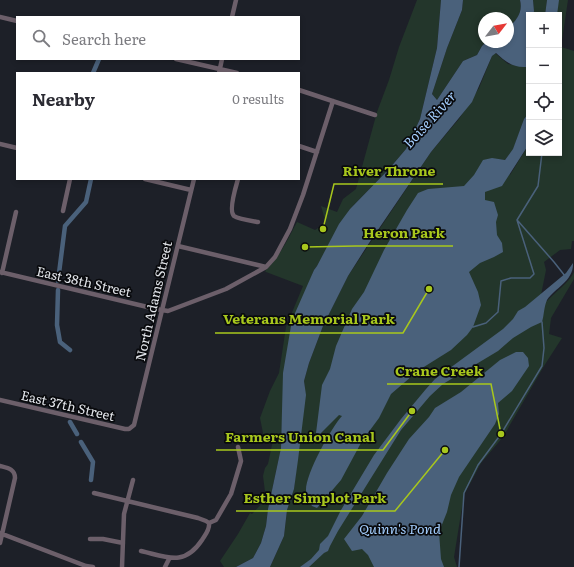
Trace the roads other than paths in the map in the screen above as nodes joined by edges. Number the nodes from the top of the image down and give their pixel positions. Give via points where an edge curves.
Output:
1 (236, 0) edge
2 (232, 16) edge
3 (0, 17) edge
4 (16, 21) edge
5 (180, 60) edge
6 (222, 60) edge
7 (219, 71) edge
8 (300, 90) edge
9 (333, 101) junction
10 (375, 114) dead end
11 (0, 144) edge
12 (300, 146) edge
13 (16, 148) edge
14 (317, 152) junction
15 (70, 180) edge
16 (150, 180) edge
17 (194, 180) edge
18 (238, 180) edge
19 (191, 190) junction
20 (63, 211) dead end
21 (16, 212) dead end
22 (258, 222) dead end
23 (178, 246) junction
24 (266, 267) junction
25 (1, 272) edge
26 (162, 310) junction
27 (0, 400) edge
28 (132, 427) joint
29 (238, 447) dead end
30 (0, 466) edge
31 (133, 480) dead end
32 (94, 493) dead end
33 (127, 501) junction
34 (209, 523) junction
35 (1, 534) edge
36 (90, 539) dead end
37 (0, 543) edge
38 (123, 543) junction
39 (141, 551) dead end
40 (169, 559) junction
41 (90, 567) edge
42 (93, 567) edge
43 (122, 567) edge
44 (165, 567) edge

1 - 2 street
3 - 4 street
5 - 7 street
6 - 7 street
8 - 9 street
9 - 10 street
9 - 14 street
11 - 13 street
12 - 14 street
14 - 24 street via 290,229 275,257
15 - 20 street
16 - 19 street
17 - 19 street, North Adams Street
18 - 22 street via 232,214
19 - 23 street, North Adams Street
21 - 25 street
23 - 24 street
23 - 26 street, North Adams Street
24 - 26 street via 226,289 169,310
25 - 26 street, East 38th Street
26 - 28 street, North Adams Street via 136,421
27 - 28 street, East 37th Street via 125,429
29 - 34 street via 241,461 231,494 217,518
30 - 35 street via 15,473 11,500
31 - 33 street
32 - 33 street
33 - 34 street
33 - 38 street
34 - 40 street via 208,529 191,554
35 - 37 street
35 - 41 street
36 - 38 street
38 - 43 street
39 - 40 street
40 - 44 street
41 - 42 street

